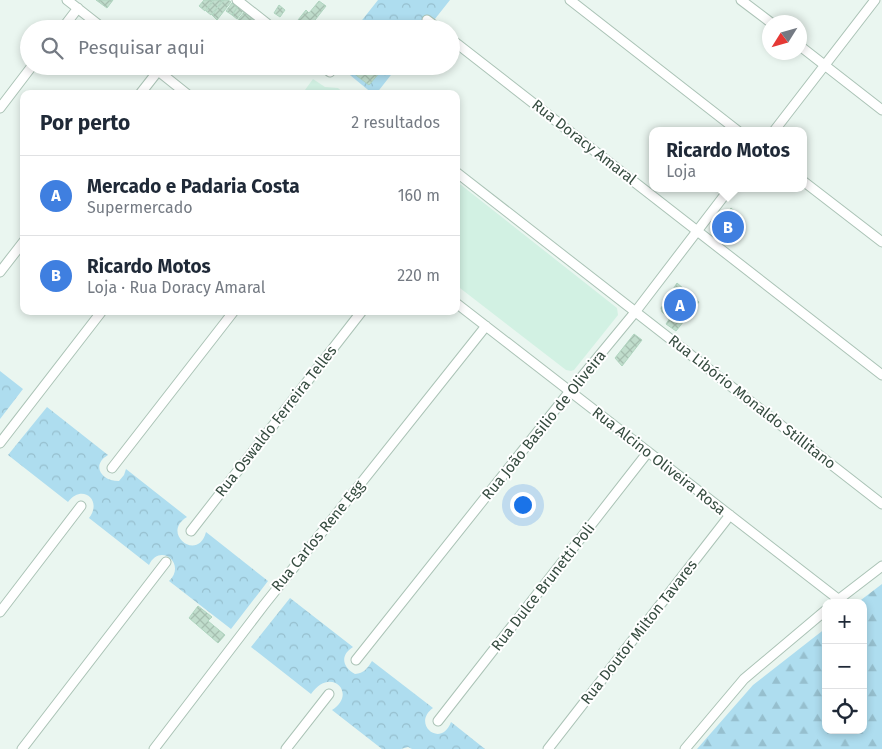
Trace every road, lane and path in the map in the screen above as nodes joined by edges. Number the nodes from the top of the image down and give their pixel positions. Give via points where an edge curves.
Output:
1 (67, 0) edge
2 (237, 0) edge
3 (570, 0) edge
4 (740, 0) edge
5 (875, 0) edge
6 (78, 8) junction
7 (762, 16) edge
8 (69, 20) edge
9 (93, 20) edge
10 (263, 20) edge
11 (460, 46) edge
12 (807, 52) edge
13 (824, 65) junction
14 (25, 75) edge
15 (151, 75) edge
16 (163, 75) edge
17 (142, 90) edge
18 (182, 90) edge
19 (0, 108) edge
20 (882, 110) edge
21 (733, 127) edge
22 (777, 127) edge
23 (460, 175) edge
24 (807, 184) edge
25 (727, 192) edge
26 (697, 230) junction
27 (882, 242) edge
28 (20, 247) edge
29 (0, 272) edge
30 (460, 306) edge
31 (636, 311) junction
32 (99, 315) edge
33 (231, 315) edge
34 (359, 315) edge
35 (486, 326) junction
36 (882, 375) edge
37 (570, 391) junction
38 (0, 443) edge
39 (648, 452) junction
40 (112, 468) dead end
41 (882, 504) edge
42 (81, 506) dead end
43 (730, 515) junction
44 (191, 531) dead end
45 (166, 562) dead end
46 (882, 566) edge
47 (834, 599) edge
48 (839, 599) edge
49 (0, 612) edge
50 (822, 613) edge
51 (356, 660) dead end
52 (329, 694) dead end
53 (438, 721) dead end
54 (22, 749) edge
55 (154, 749) edge
56 (286, 749) edge
57 (548, 749) edge
58 (685, 749) edge

1 - 6 street
2 - 10 street
3 - 21 street
4 - 7 street
5 - 13 street
6 - 8 street
6 - 9 street
11 - 26 street, Rua Doracy Amaral
12 - 13 street
13 - 20 street
13 - 22 street
14 - 19 street
15 - 17 street
16 - 18 street
23 - 31 street, Rua Libório Monaldo Stillitano
24 - 27 street
25 - 26 street, Rua João Basilio de Oliveira
26 - 31 street, Rua João Basilio de Oliveira
26 - 36 street, Rua Doracy Amaral
28 - 29 street
30 - 35 street, Rua Alcino Oliveira Rosa
31 - 37 street, Rua João Basilio de Oliveira
31 - 41 street, Rua Libório Monaldo Stillitano
32 - 38 street
33 - 40 street
34 - 44 street, Rua Oswaldo Ferreira Telles
35 - 37 street, Rua Alcino Oliveira Rosa
35 - 55 street, Rua Carlos Rene Egg
37 - 39 street, Rua Alcino Oliveira Rosa
37 - 51 street, Rua João Basilio de Oliveira
39 - 43 street, Rua Alcino Oliveira Rosa
39 - 53 street, Rua Dulce Brunetti Poli
42 - 49 street
43 - 47 street, Rua Alcino Oliveira Rosa
43 - 57 street, Rua Doutor Milton Tavares
45 - 54 street
46 - 48 street
50 - 58 street via 744,679
52 - 56 street

